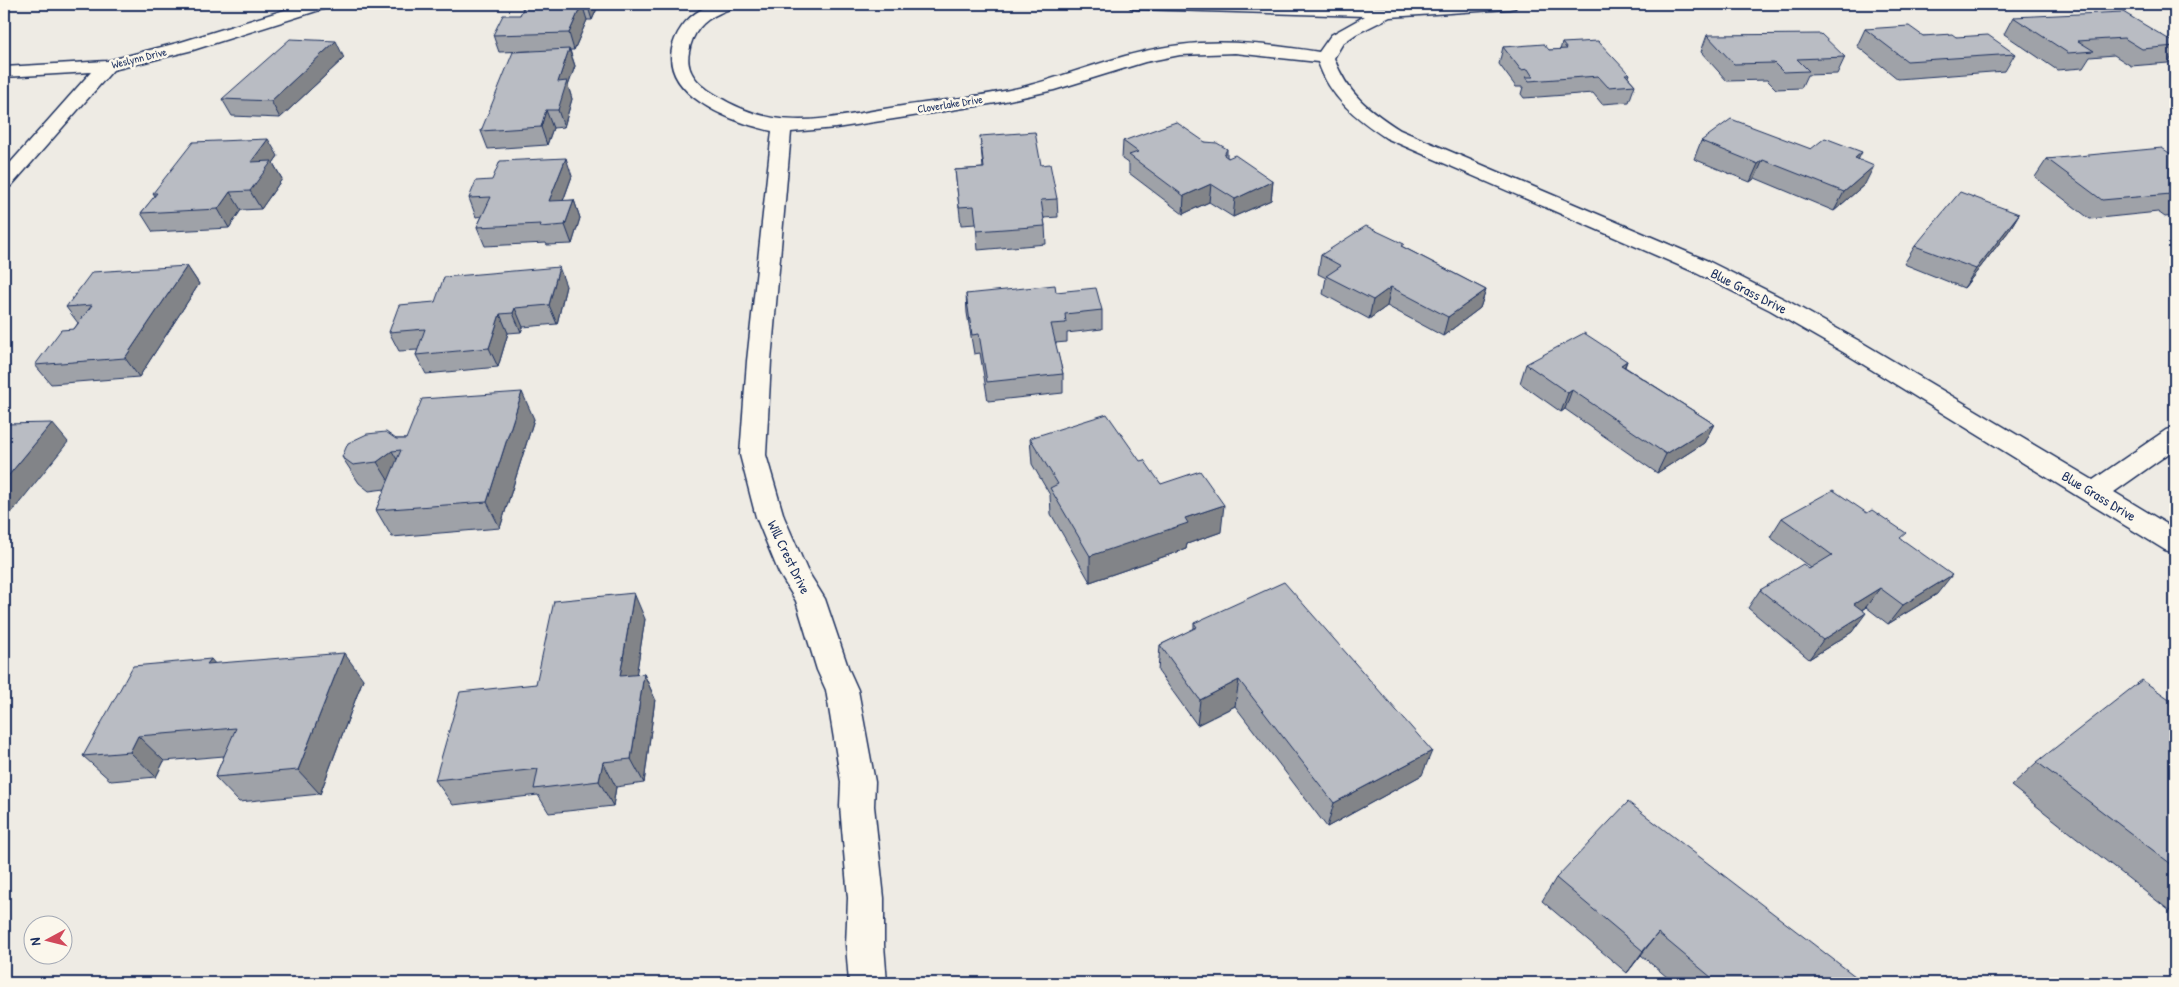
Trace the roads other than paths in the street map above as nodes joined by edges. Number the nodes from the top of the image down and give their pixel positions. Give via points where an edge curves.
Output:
1 (320, 4) edge
2 (728, 4) edge
3 (1137, 4) edge
4 (1508, 4) edge
5 (1388, 12) junction
6 (1325, 58) junction
7 (107, 66) junction
8 (4, 72) edge
9 (782, 126) junction
10 (4, 182) edge
11 (2175, 436) edge
12 (2094, 493) junction
13 (2175, 542) edge
14 (868, 983) edge

1 - 7 street, Weslynn Drive via 187,46
2 - 9 street, Cloverlake Drive via 707,12 689,27 678,62 682,74 690,87 721,107 754,120
3 - 5 street
4 - 5 street
5 - 6 street via 1337,39
6 - 9 street, Cloverlake Drive via 1230,48 1181,50 1151,55 1014,94 849,120
6 - 12 street, Blue Grass Drive via 1332,78 1346,98 1394,134 1700,266 1770,301
7 - 8 street
7 - 10 street, Weslynn Drive
9 - 14 street, Will Crest Drive via 752,455 770,517 794,573 810,599 842,690 858,782
11 - 12 street
12 - 13 street, Blue Grass Drive

